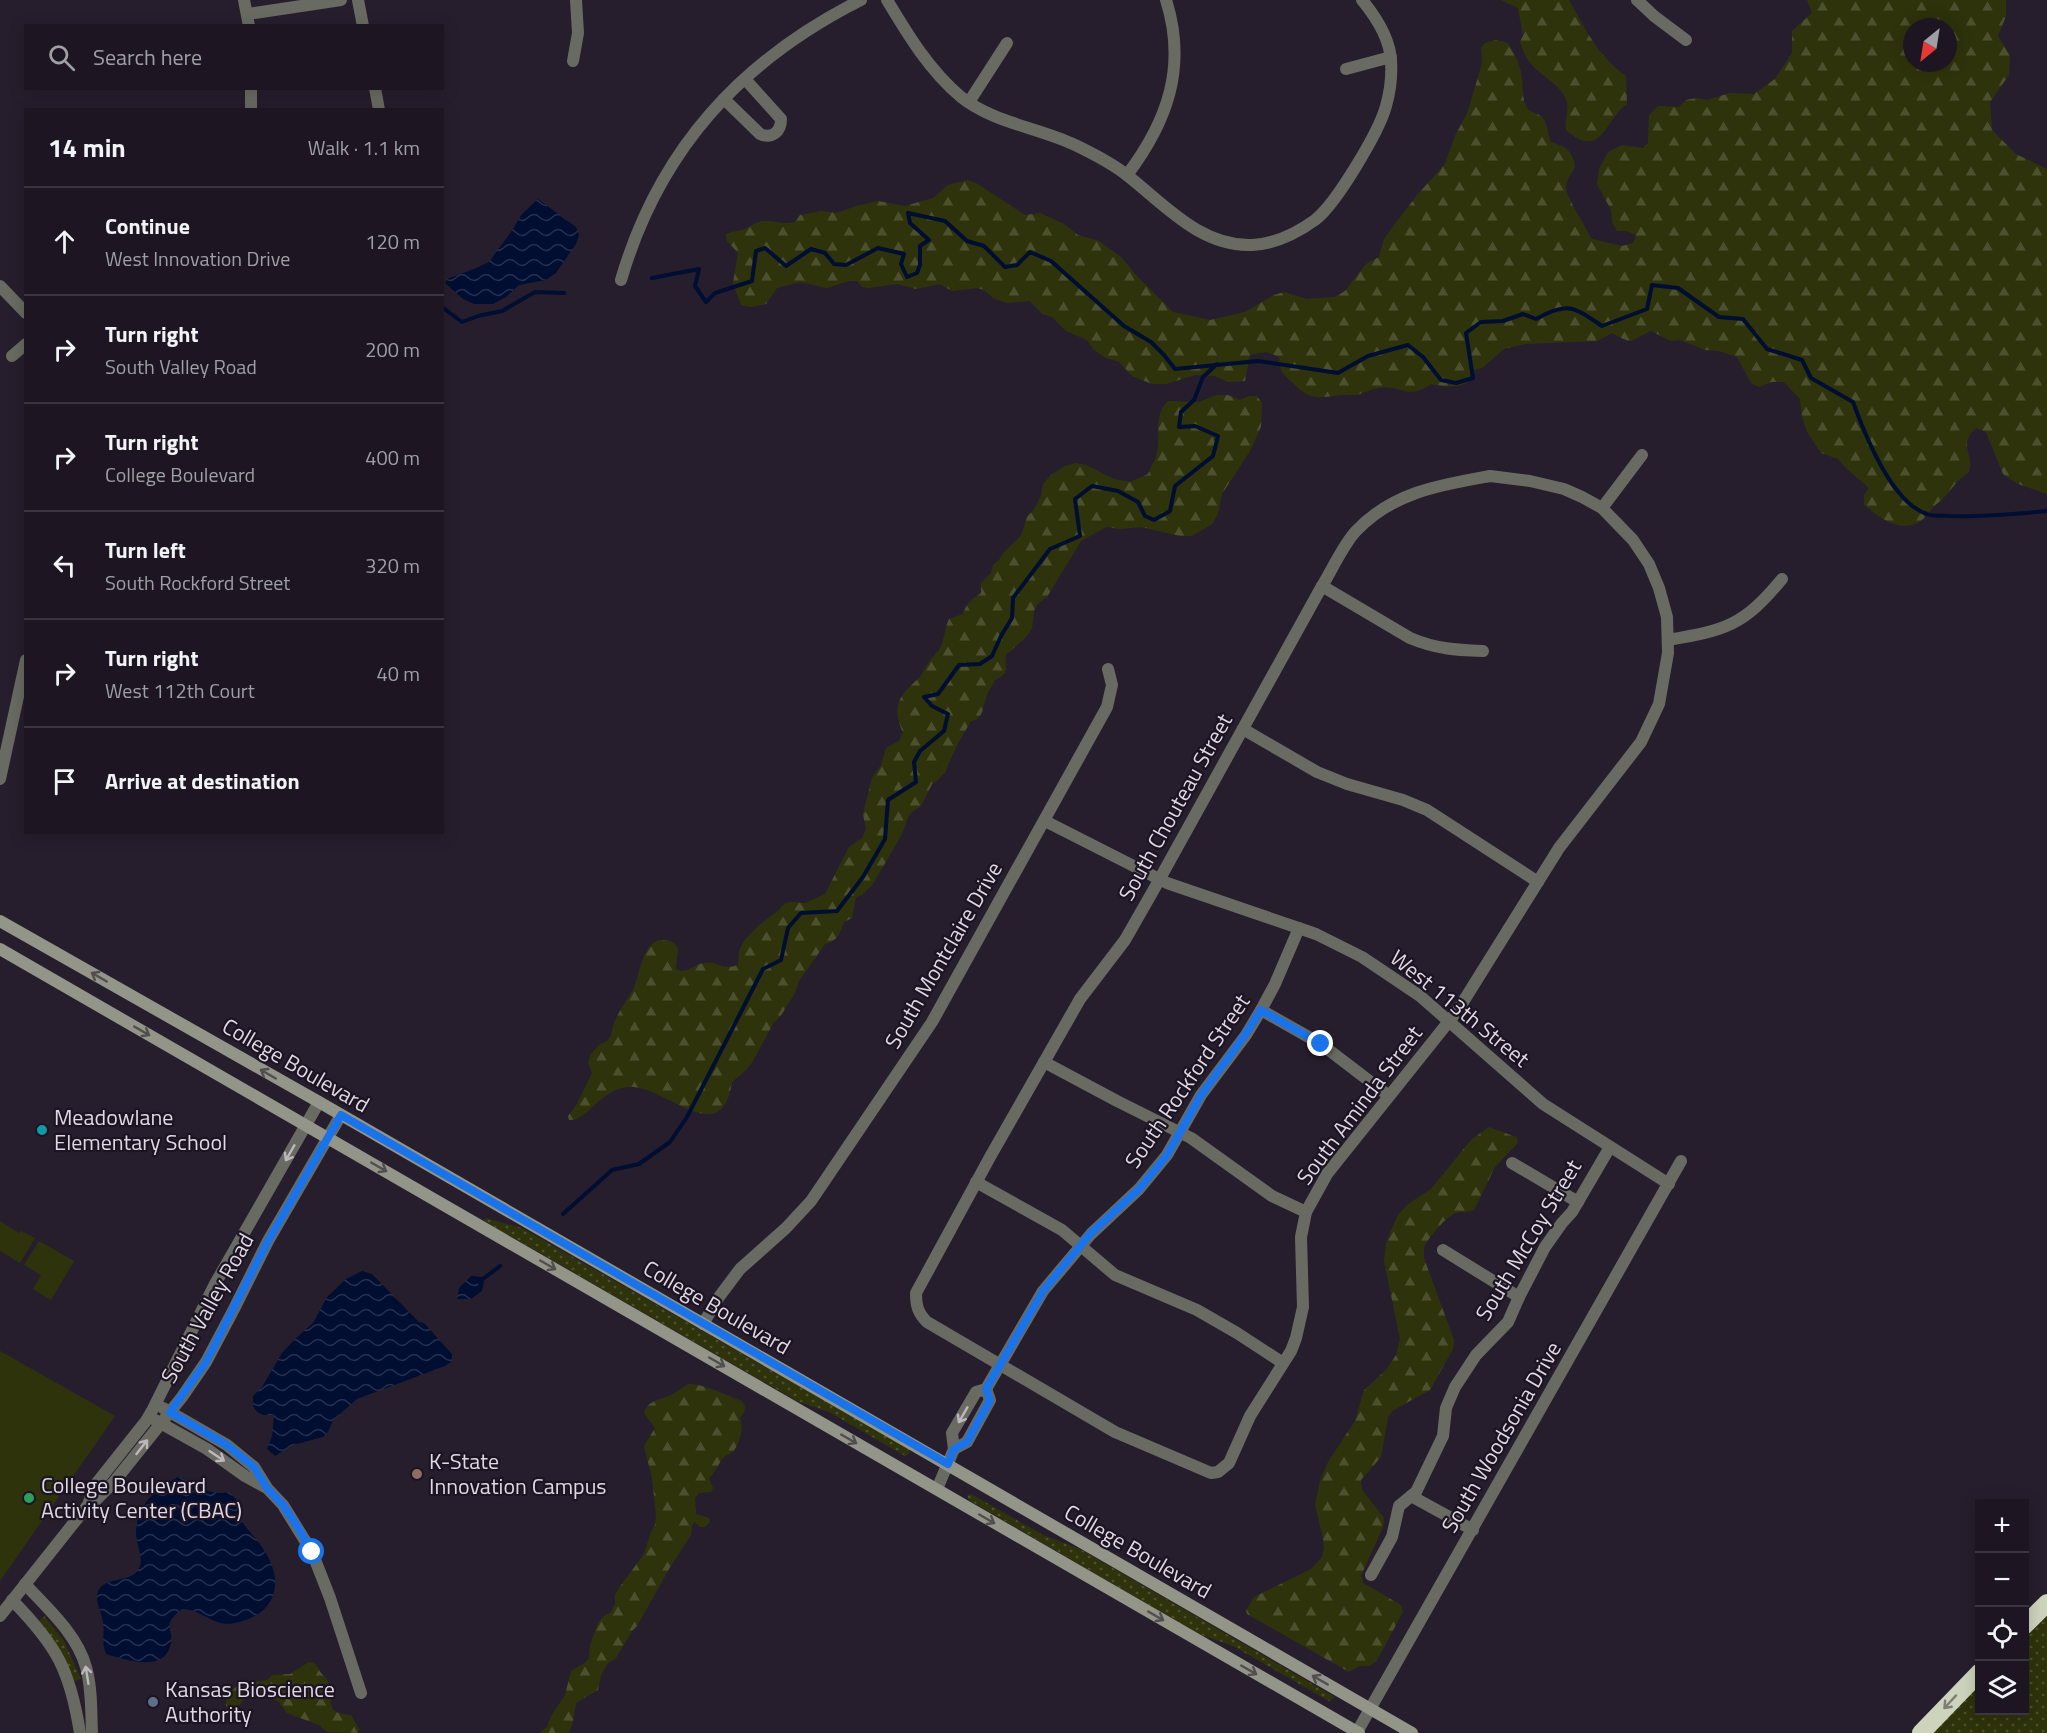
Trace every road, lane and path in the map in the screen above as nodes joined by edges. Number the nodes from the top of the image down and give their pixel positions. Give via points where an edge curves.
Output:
1 (244, 0) edge
2 (341, 0) edge
3 (358, 0) edge
4 (576, 0) edge
5 (861, 0) edge
6 (887, 0) edge
7 (1166, 0) edge
8 (1362, 0) edge
9 (1637, 0) edge
10 (248, 20) edge
11 (363, 24) edge
12 (1686, 40) dead end
13 (1007, 43) dead end
14 (1391, 57) junction
15 (573, 61) dead end
16 (1346, 69) dead end
17 (745, 79) junction
18 (251, 90) edge
19 (375, 90) edge
20 (724, 99) junction
21 (969, 102) junction
22 (250, 108) edge
23 (379, 108) edge
24 (1127, 175) junction
25 (621, 280) dead end
26 (0, 286) edge
27 (24, 311) edge
28 (24, 346) edge
29 (12, 356) dead end
30 (1642, 455) dead end
31 (1602, 508) junction
32 (1649, 564) joint
33 (1782, 579) dead end
34 (1322, 586) junction
35 (1668, 640) junction
36 (1483, 651) dead end
37 (24, 669) edge
38 (1107, 669) dead end
39 (1243, 729) junction
40 (0, 779) edge
41 (1045, 821) junction
42 (1160, 879) junction
43 (1538, 882) junction
44 (0, 921) edge
45 (1299, 928) junction
46 (0, 949) edge
47 (1261, 1010) junction
48 (1448, 1022) junction
49 (1044, 1062) junction
50 (1389, 1096) junction
51 (319, 1102) junction
52 (341, 1115) junction
53 (306, 1125) junction
54 (1180, 1132) junction
55 (328, 1138) junction
56 (1610, 1147) junction
57 (1681, 1161) dead end
58 (1512, 1163) dead end
59 (976, 1182) junction
60 (1668, 1184) junction
61 (1578, 1202) junction
62 (1306, 1212) junction
63 (1080, 1246) junction
64 (1443, 1250) dead end
65 (1519, 1297) junction
66 (703, 1324) junction
67 (1283, 1363) junction
68 (1000, 1364) junction
69 (155, 1403) junction
70 (170, 1412) junction
71 (149, 1416) junction
72 (160, 1424) junction
73 (948, 1464) junction
74 (267, 1488) junction
75 (937, 1489) junction
76 (1411, 1496) junction
77 (88, 1505) junction
78 (1473, 1530) junction
79 (1371, 1575) dead end
80 (25, 1584) junction
81 (12, 1600) junction
82 (2047, 1603) edge
83 (0, 1616) edge
84 (2029, 1622) edge
85 (1975, 1677) edge
86 (361, 1693) dead end
87 (1370, 1709) junction
88 (1358, 1732) edge
89 (80, 1733) edge
90 (92, 1733) edge
91 (1412, 1733) edge
92 (1921, 1733) edge

1 - 10 street
2 - 10 street
3 - 11 street
4 - 15 street via 578,33
5 - 17 street via 790,41
6 - 21 street via 921,56
7 - 24 street via 1175,41 1172,86 1160,123
8 - 14 street via 1381,27
9 - 12 street
13 - 21 street
14 - 16 street
14 - 24 street via 1389,92 1380,123 1344,185 1315,220 1276,240 1252,245 1210,238 1181,220
17 - 20 street
17 - 20 street via 781,119 773,135 760,134
18 - 22 street
19 - 23 street
20 - 25 street via 691,136 665,174 630,249
21 - 24 street via 1003,120 1072,144
26 - 27 street
28 - 29 street
30 - 31 street
31 - 32 street, South Chouteau Street via 1633,540
31 - 34 street, South Chouteau Street via 1564,489 1490,476 1422,489 1383,508 1355,532
32 - 35 street, South Aminda Street via 1667,617
33 - 35 street via 1744,618 1713,632
34 - 36 street via 1424,644 1446,650
34 - 39 street, South Chouteau Street
35 - 43 street, South Aminda Street via 1659,704 1641,742 1559,848
37 - 40 street
38 - 41 street, South Montclaire Drive via 1112,685 1107,707
39 - 42 street, South Chouteau Street
39 - 43 street via 1330,778 1427,810
41 - 42 street, West 113th Street
41 - 66 street, South Montclaire Drive via 932,1022 811,1201 740,1269
42 - 45 street, West 113th Street
42 - 49 street, South Chouteau Street via 1125,940 1080,999
43 - 48 street, South Aminda Street
51 -> 44 main road, College Boulevard
45 - 47 street, South Rockford Street
45 - 48 street, West 113th Street via 1362,957 1420,996
46 -> 53 main road
47 - 50 street via 1321,1044
47 - 54 street, South Rockford Street
48 - 50 street, South Aminda Street
48 - 56 street, West 113th Street via 1543,1104
49 - 54 street
49 - 59 street, South Chouteau Street
50 - 62 street, South Aminda Street via 1327,1174
51 - 52 main road, College Boulevard
51 - 53 street, South Valley Road
52 - 55 street, South Valley Road
52 - 66 main road, College Boulevard
53 - 55 main road
53 -> 69 street, South Valley Road via 215,1284
54 - 62 street via 1272,1196
54 - 63 street, South Rockford Street via 1149,1178
55 - 70 street, South Valley Road via 268,1241 206,1362
55 -> 75 main road
56 - 60 street, West 113th Street
56 - 61 street, South McCoy Street
57 - 60 street, South Woodsonia Drive
58 - 61 street
59 - 63 street via 1062,1230
59 - 68 street, South Chouteau Street via 916,1293 916,1304 919,1315 927,1322
60 - 78 street, South Woodsonia Drive
61 - 65 street, South McCoy Street via 1545,1247
62 - 67 street, South Aminda Street via 1301,1237 1303,1307 1296,1338
63 - 67 street via 1115,1275 1197,1310
63 - 68 street, South Rockford Street via 1043,1291
64 - 65 street
65 - 76 street, South McCoy Street via 1508,1322 1476,1355 1455,1387 1446,1408 1443,1437
66 - 73 main road, College Boulevard
67 - 68 street, South Aminda Street via 1250,1416 1228,1463 1211,1473 1115,1432
68 - 73 street, South Rockford Street via 986,1389 976,1392 952,1433 954,1449
69 - 70 street
69 - 71 street, South Valley Road
70 - 72 street, South Valley Road
70 - 74 street via 227,1445 254,1467
71 - 72 street
71 - 77 street, South Valley Road via 96,1484
72 -> 74 street
77 -> 72 street, South Valley Road via 114,1482
73 - 75 street, South Rockford Street
87 -> 73 main road, College Boulevard
74 - 86 street via 283,1505 312,1552
75 -> 88 main road
76 - 78 street
76 - 79 street, South McCoy Street via 1399,1506 1392,1537
77 - 80 street, South Valley Road
78 - 87 street, South Woodsonia Drive
80 - 81 street, South Valley Road
90 -> 80 street via 86,1667 75,1643
81 - 83 street, South Valley Road
81 - 89 street via 45,1637 62,1664 75,1701
82 - 84 highway
85 -> 92 highway
87 - 88 street, South Woodsonia Drive
87 - 91 main road, College Boulevard

